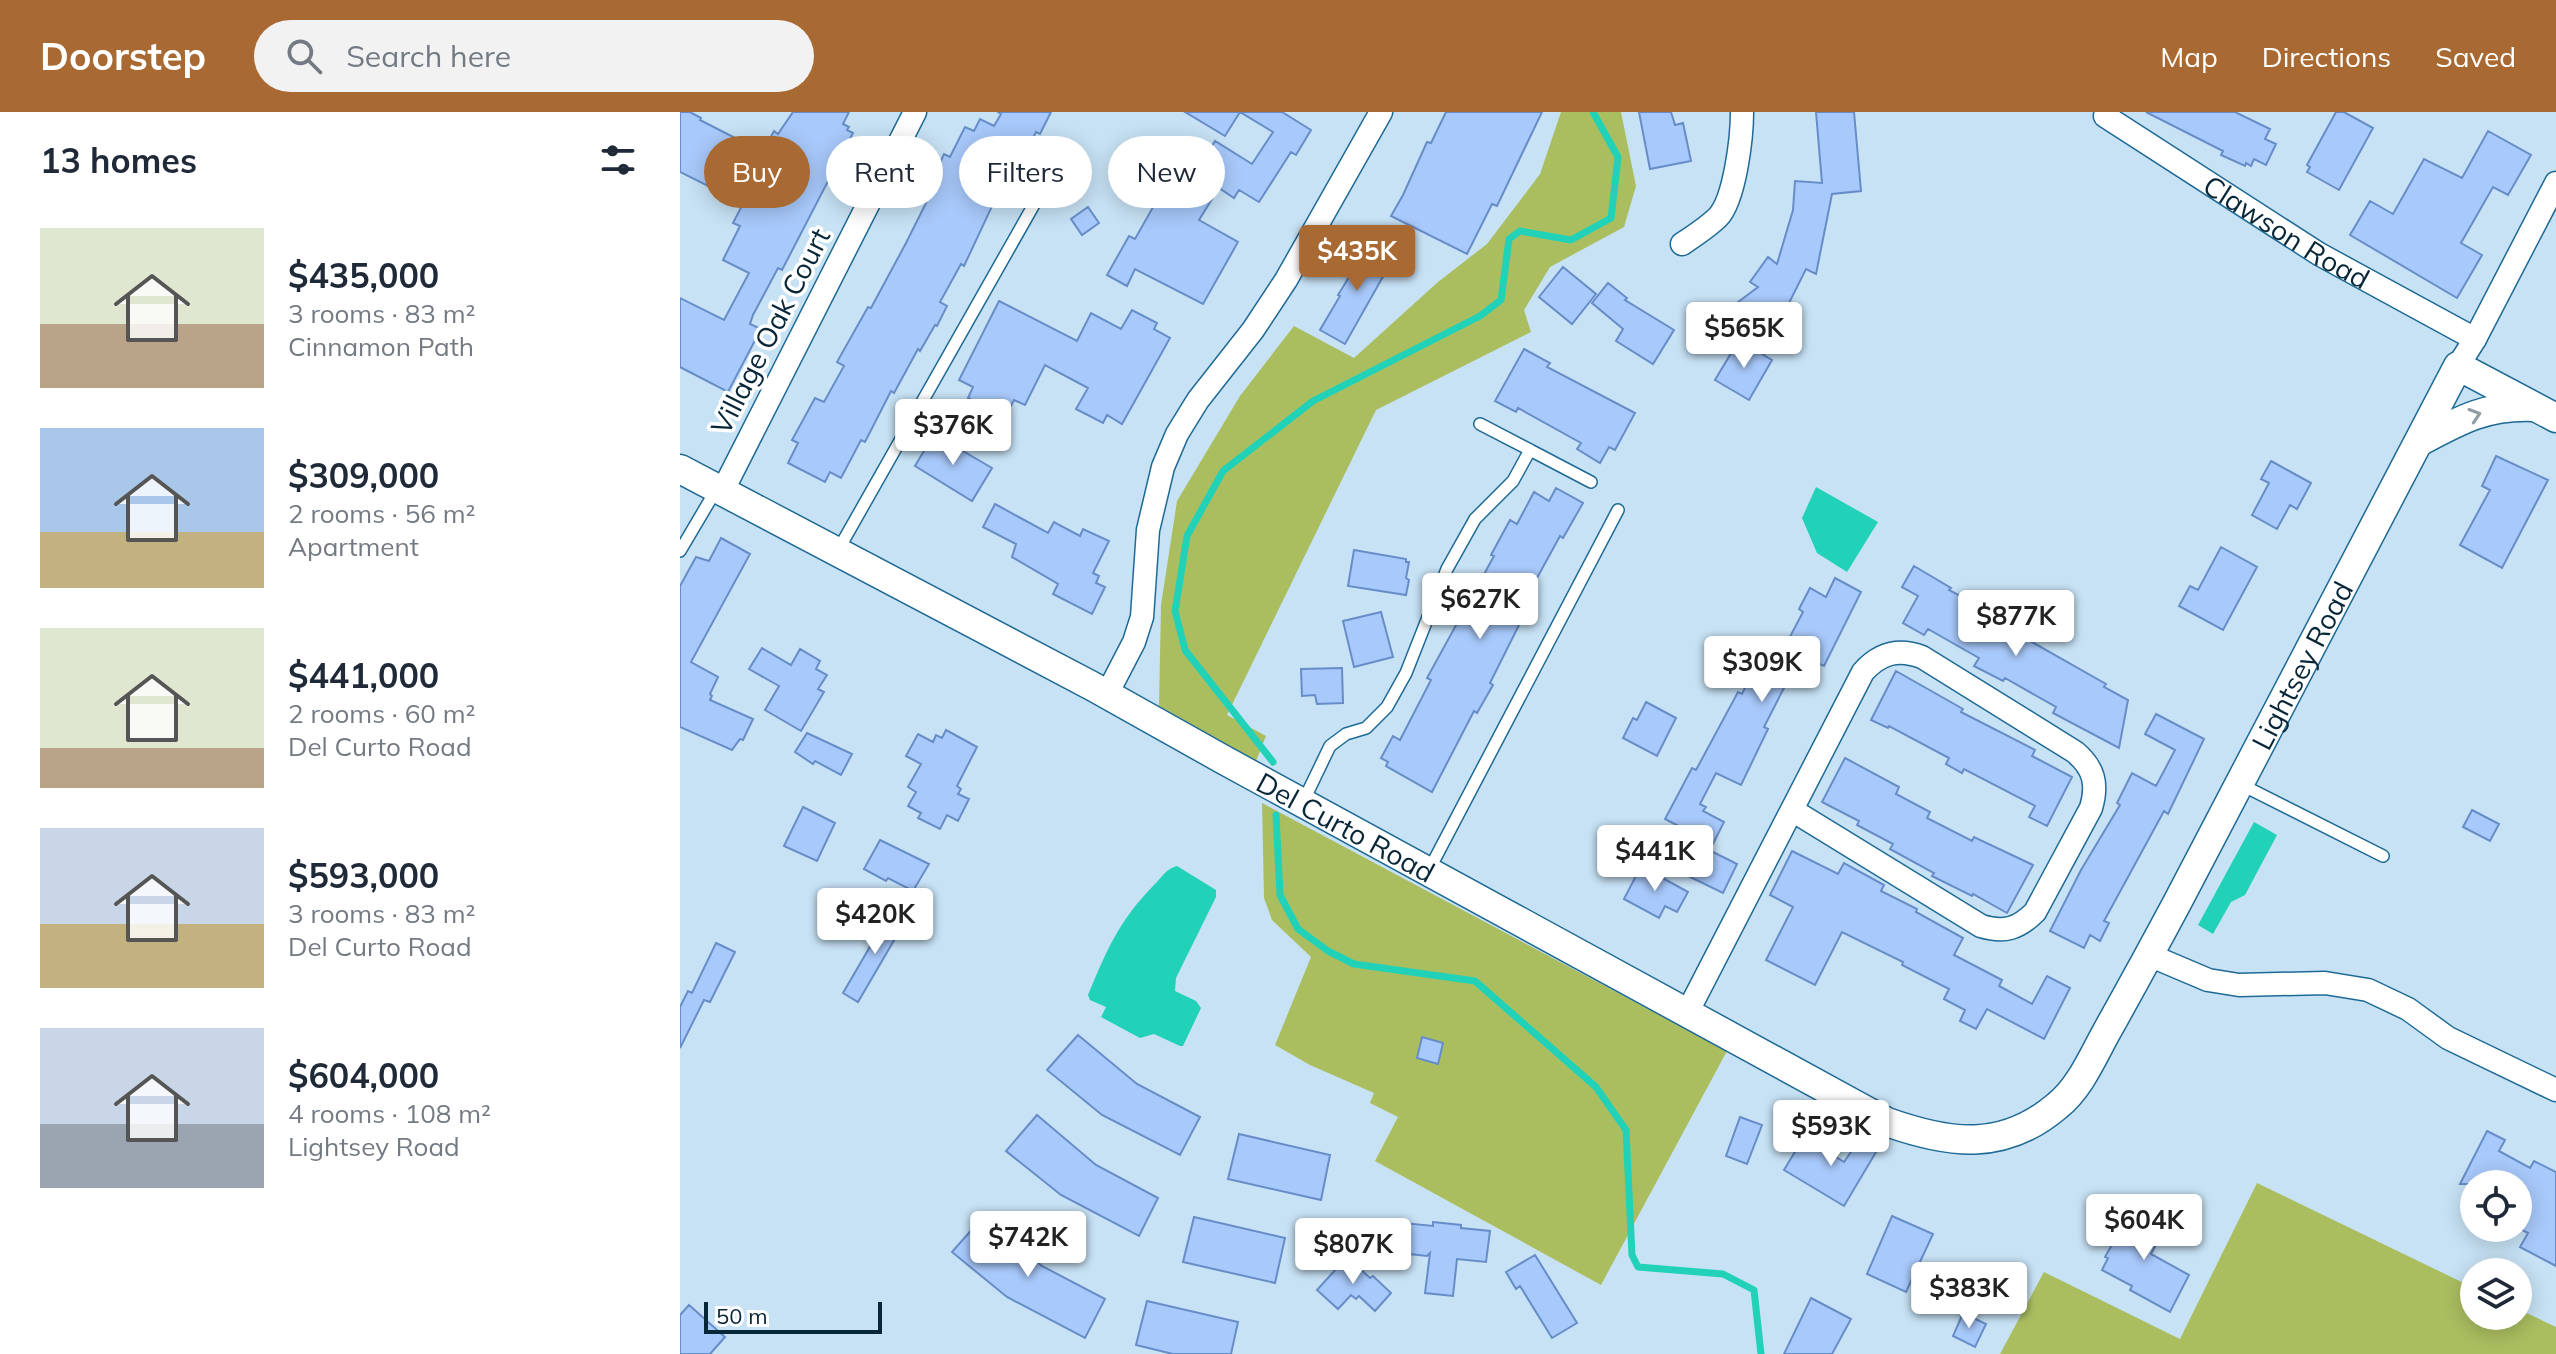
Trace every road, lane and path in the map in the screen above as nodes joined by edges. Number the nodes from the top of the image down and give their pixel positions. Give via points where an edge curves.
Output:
1 (915, 112) edge
2 (1381, 112) edge
3 (1742, 112) edge
4 (2106, 114) edge
5 (2556, 183) edge
6 (1032, 208) edge
7 (1682, 244) dead end
8 (2475, 339) junction
9 (2458, 366) junction
10 (2546, 412) edge
11 (1480, 424) dead end
12 (2419, 442) junction
13 (1530, 450) junction
14 (683, 476) edge
15 (1591, 482) dead end
16 (719, 491) junction
17 (1618, 510) dead end
18 (680, 551) edge
19 (837, 552) junction
20 (1107, 694) junction
21 (2239, 784) junction
22 (1303, 802) junction
23 (1792, 810) junction
24 (2383, 856) dead end
25 (1429, 871) junction
26 (2149, 955) junction
27 (1687, 1013) junction
28 (2556, 1090) edge
29 (2024, 1130) joint

1 - 16 street, Village Oak Court
2 - 20 street via 1286,280 1177,434 1148,530 1142,617
3 - 7 street via 1735,177 1720,215
4 - 8 street, Clawson Road via 2319,254
5 - 8 street, Lightsey Road
6 - 19 lane
8 - 9 street, Lightsey Road
9 - 10 street
9 - 12 street, Lightsey Road
12 -> 10 street via 2471,414 2511,406
11 - 13 lane
12 - 21 street, Lightsey Road
13 - 15 lane
13 - 22 lane via 1513,481 1475,519 1447,569 1387,707 1366,728 1330,746
14 - 16 street, Del Curto Road
16 - 18 lane
16 - 19 street, Del Curto Road
17 - 25 lane
19 - 20 street, Del Curto Road
20 - 22 street, Del Curto Road
21 - 24 lane
21 - 26 street, Lightsey Road
22 - 25 street, Del Curto Road
23 - 23 street via 1863,672 1873,660 1906,651 2075,752 2095,779 2091,808 2035,912 2012,929 1996,931
23 - 27 street
25 - 27 street, Del Curto Road
26 - 28 street via 2208,980 2239,985 2325,983 2368,990 2408,1009 2448,1038
26 - 29 street, Lightsey Road via 2084,1072 2059,1105
27 - 29 street, Del Curto Road via 1887,1122 1960,1140

